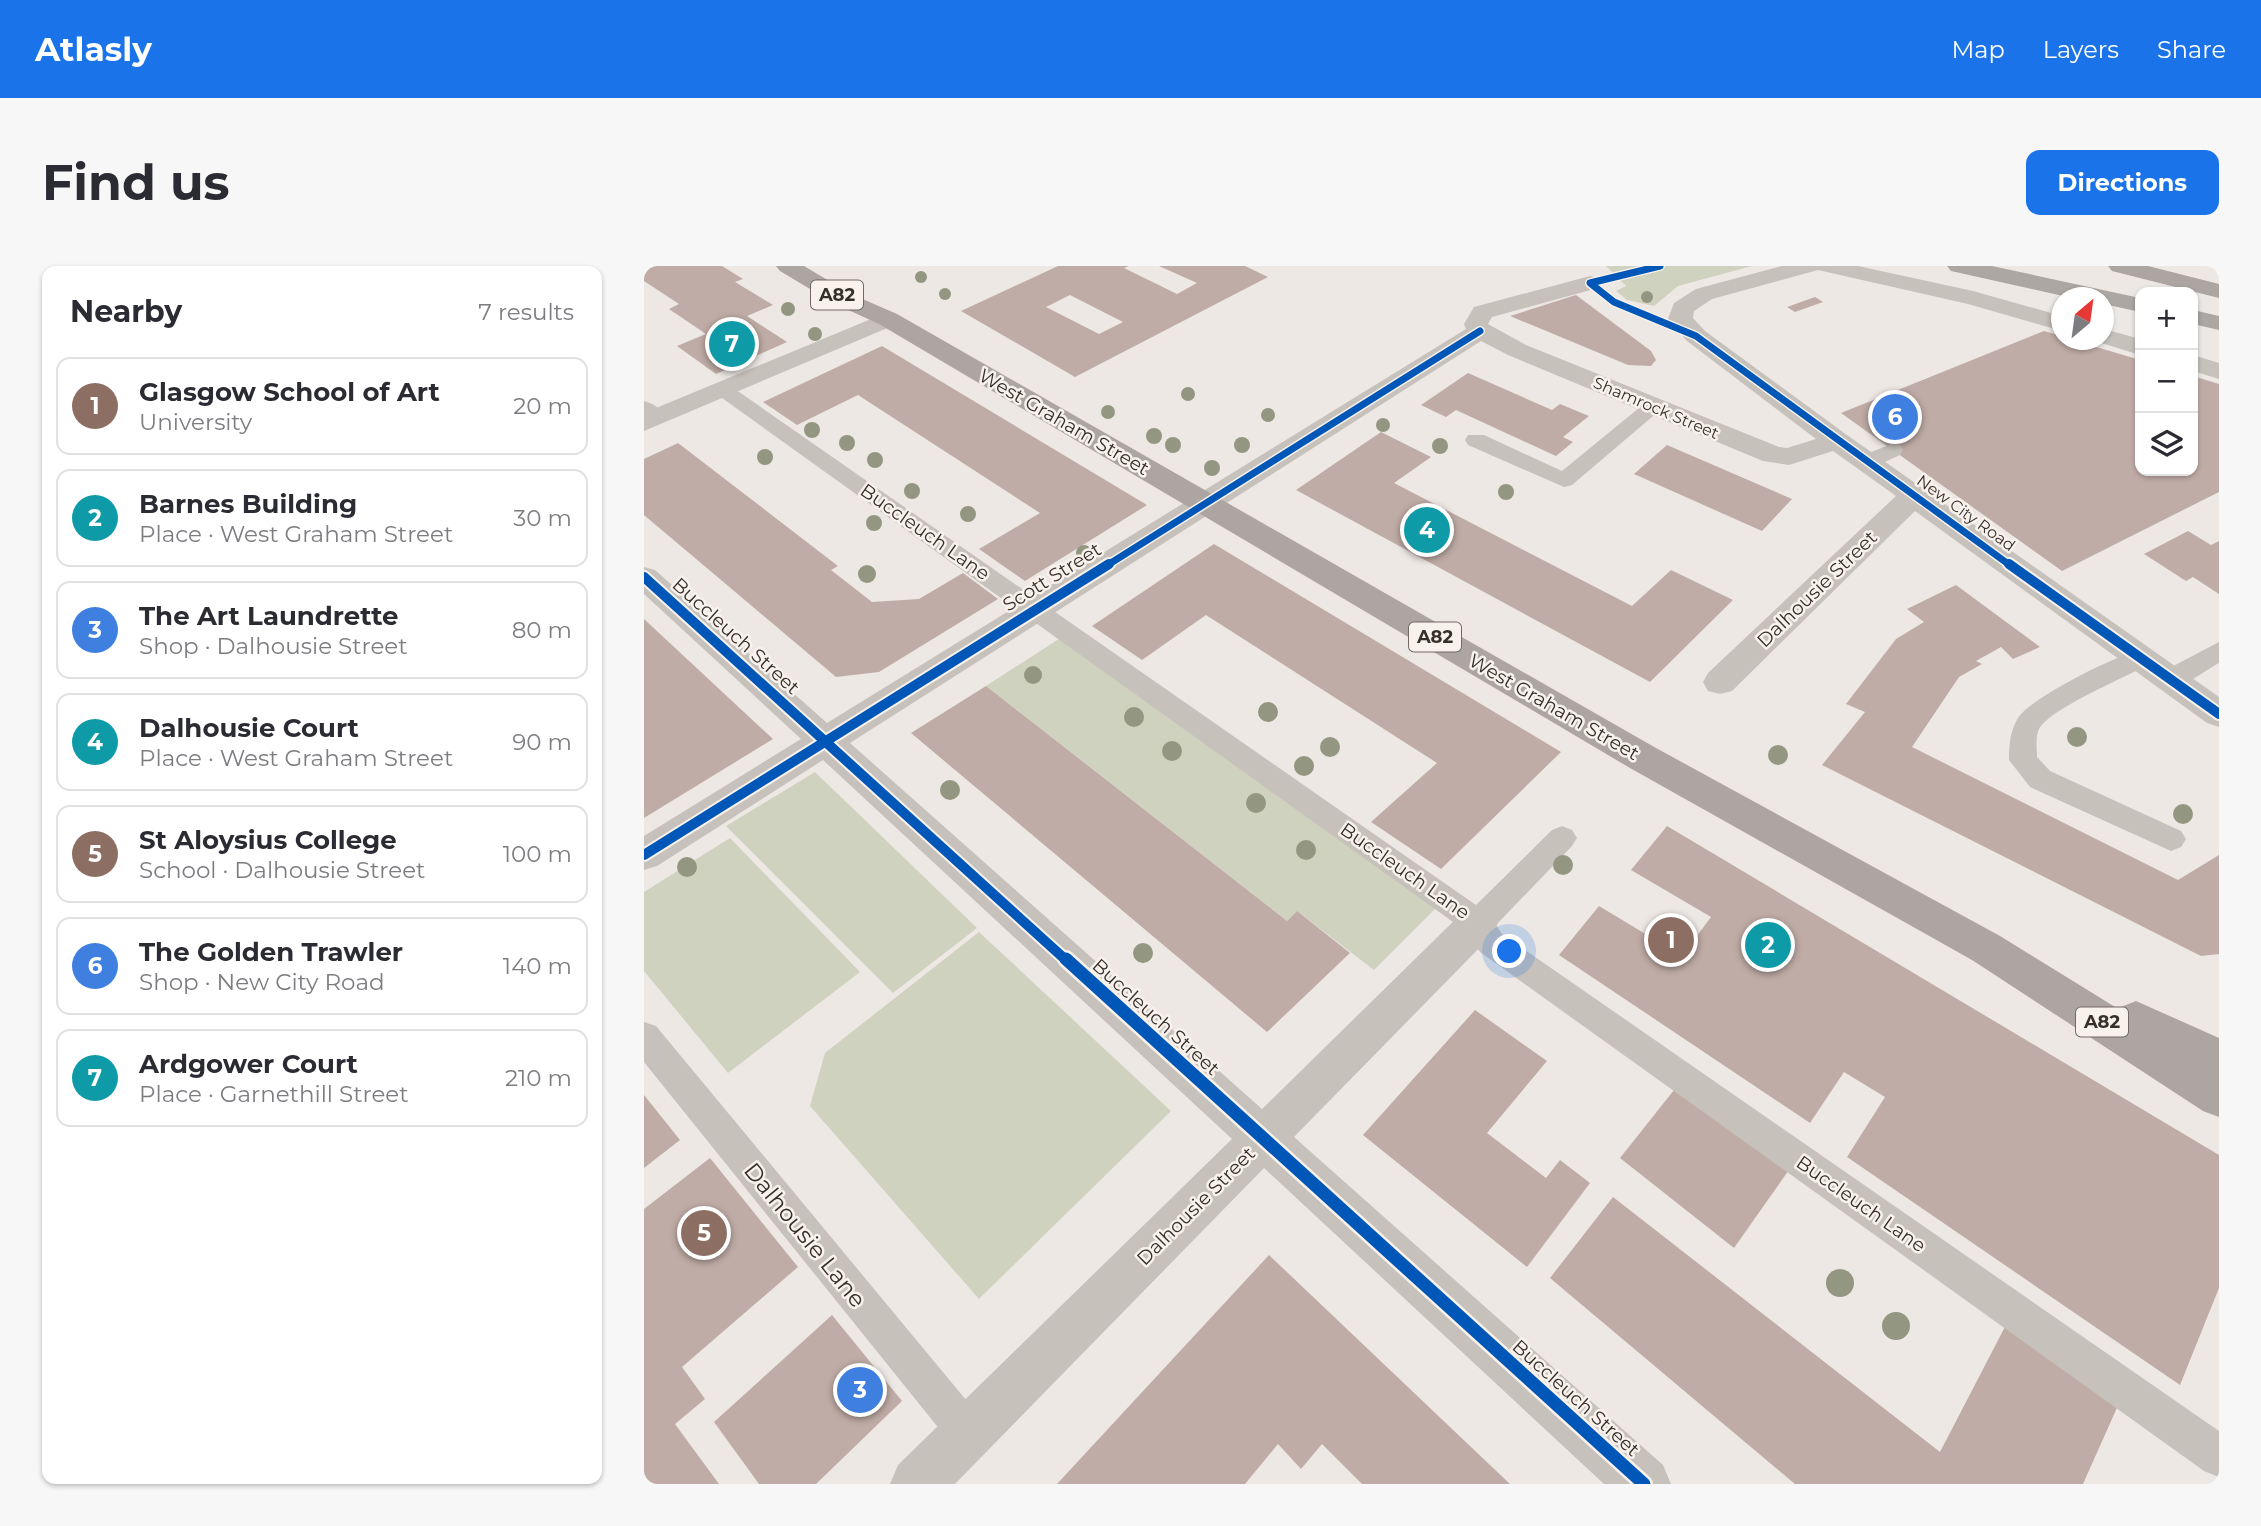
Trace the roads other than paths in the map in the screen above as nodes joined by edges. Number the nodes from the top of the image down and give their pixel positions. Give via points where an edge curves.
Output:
1 (788, 266) edge
2 (827, 266) edge
3 (1809, 266) edge
4 (1826, 266) edge
5 (1959, 266) edge
6 (2120, 266) edge
7 (2155, 266) edge
8 (2202, 266) edge
9 (1590, 283) dead end
10 (2219, 291) edge
11 (2135, 304) edge
12 (2198, 318) edge
13 (888, 319) junction
14 (2051, 321) edge
15 (2219, 323) edge
16 (1480, 331) junction
17 (2114, 339) edge
18 (2135, 345) edge
19 (2198, 365) edge
20 (2219, 371) edge
21 (722, 389) junction
22 (1652, 407) junction
23 (648, 416) edge
24 (1476, 440) dead end
25 (1837, 441) junction
26 (1914, 495) junction
27 (1202, 503) junction
28 (644, 577) edge
29 (1034, 609) junction
30 (2219, 651) edge
31 (2141, 658) junction
32 (2171, 679) junction
33 (1720, 682) dead end
34 (2219, 713) edge
35 (825, 741) junction
36 (1562, 838) dead end
37 (2171, 839) dead end
38 (644, 855) edge
39 (1478, 923) junction
40 (1986, 948) junction
41 (644, 1037) edge
42 (2219, 1059) edge
43 (2219, 1096) edge
44 (1265, 1138) junction
45 (967, 1432) junction
46 (2219, 1456) edge
47 (917, 1484) edge
48 (1644, 1484) edge

1 - 13 main road, West Graham Street / A82
2 - 13 main road, West Graham Street / A82
3 - 25 street, New City Road via 1704,294 1683,308 1680,319 1696,336
4 - 14 street via 1946,291
5 - 11 highway
6 - 10 main road
7 - 8 main road
9 - 16 street, Scott Street via 1483,312 1476,324
12 - 15 highway
13 - 21 street
13 - 27 main road, West Graham Street / A82
16 - 22 street, Shamrock Street
16 - 27 street, Scott Street
17 - 18 street
19 - 20 street
21 - 23 street
21 - 29 lane, Buccleuch Lane
22 - 24 lane via 1564,480
22 - 25 street, Shamrock Street via 1773,456 1789,457
25 - 26 street, New City Road via 1879,456
26 - 31 street, New City Road
26 - 33 street, Dalhousie Street
27 - 29 street, Scott Street
27 - 40 main road, West Graham Street / A82 via 1643,758
28 - 35 street, Buccleuch Street
29 - 35 street, Scott Street
29 - 39 lane, Buccleuch Lane
30 - 32 lane
31 - 32 street, New City Road
31 - 37 lane via 2050,706 2030,722 2023,741 2024,760 2040,779
32 - 34 street, New City Road
35 - 38 street, Scott Street
35 - 44 street, Buccleuch Street
36 - 39 lane, Dalhousie Street
39 - 44 street, Dalhousie Street
39 - 46 lane, Buccleuch Lane via 1491,943
40 - 42 main road
40 - 43 main road, West Graham Street / A82
41 - 45 lane, Dalhousie Lane
44 - 45 street, Dalhousie Street
44 - 48 street, Buccleuch Street
45 - 47 street, Dalhousie Street

